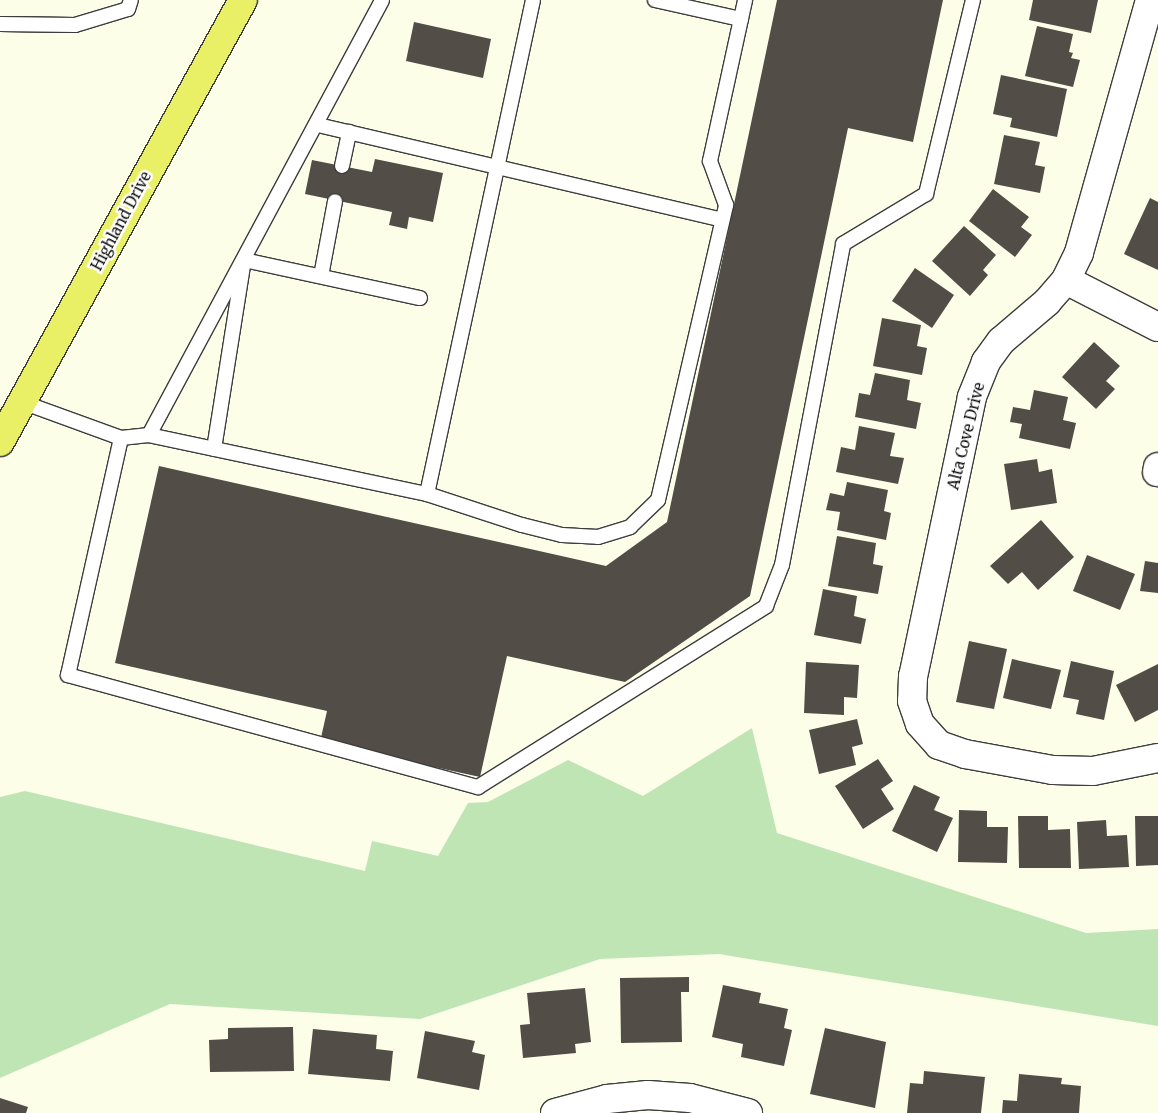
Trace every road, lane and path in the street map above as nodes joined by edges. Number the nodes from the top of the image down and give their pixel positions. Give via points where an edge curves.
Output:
1 (132, 0) edge
2 (243, 0) edge
3 (382, 0) edge
4 (533, 0) edge
5 (655, 0) edge
6 (745, 0) edge
7 (973, 0) edge
8 (1150, 0) edge
9 (741, 20) junction
10 (0, 24) edge
11 (318, 124) junction
12 (349, 132) junction
13 (342, 166) dead end
14 (499, 168) junction
15 (336, 201) dead end
16 (722, 220) junction
17 (244, 260) junction
18 (321, 276) junction
19 (1066, 280) junction
20 (420, 298) dead end
21 (1158, 327) edge
22 (22, 402) junction
23 (149, 435) junction
24 (121, 438) junction
25 (0, 442) edge
26 (214, 449) junction
27 (427, 494) junction
28 (1158, 758) edge
29 (555, 1113) edge
30 (748, 1113) edge

1 - 10 lane via 128,9 75,25
2 - 22 main road, Highland Drive
3 - 11 lane
4 - 14 lane
5 - 9 lane
6 - 9 lane
7 - 24 lane via 926,194 843,244 782,565 766,606 478,787 68,675
8 - 19 street, Alta Cove Drive via 1081,245
9 - 16 lane via 710,161 726,205
11 - 12 lane
11 - 17 lane
12 - 13 lane
12 - 14 lane
14 - 16 lane
14 - 27 lane
15 - 18 lane
16 - 27 lane via 658,500 648,514 613,536 562,535
17 - 18 lane
17 - 23 lane
17 - 26 lane
18 - 20 lane
19 - 21 street
19 - 28 street, Alta Cove Drive via 1047,302 1000,341 986,362 972,396 913,676 912,701 920,724 940,745 965,754 1069,771 1093,771
22 - 24 lane
22 - 25 main road, Highland Drive
23 - 24 lane
23 - 26 lane
26 - 27 lane
29 - 30 street via 608,1099 648,1095 690,1098

